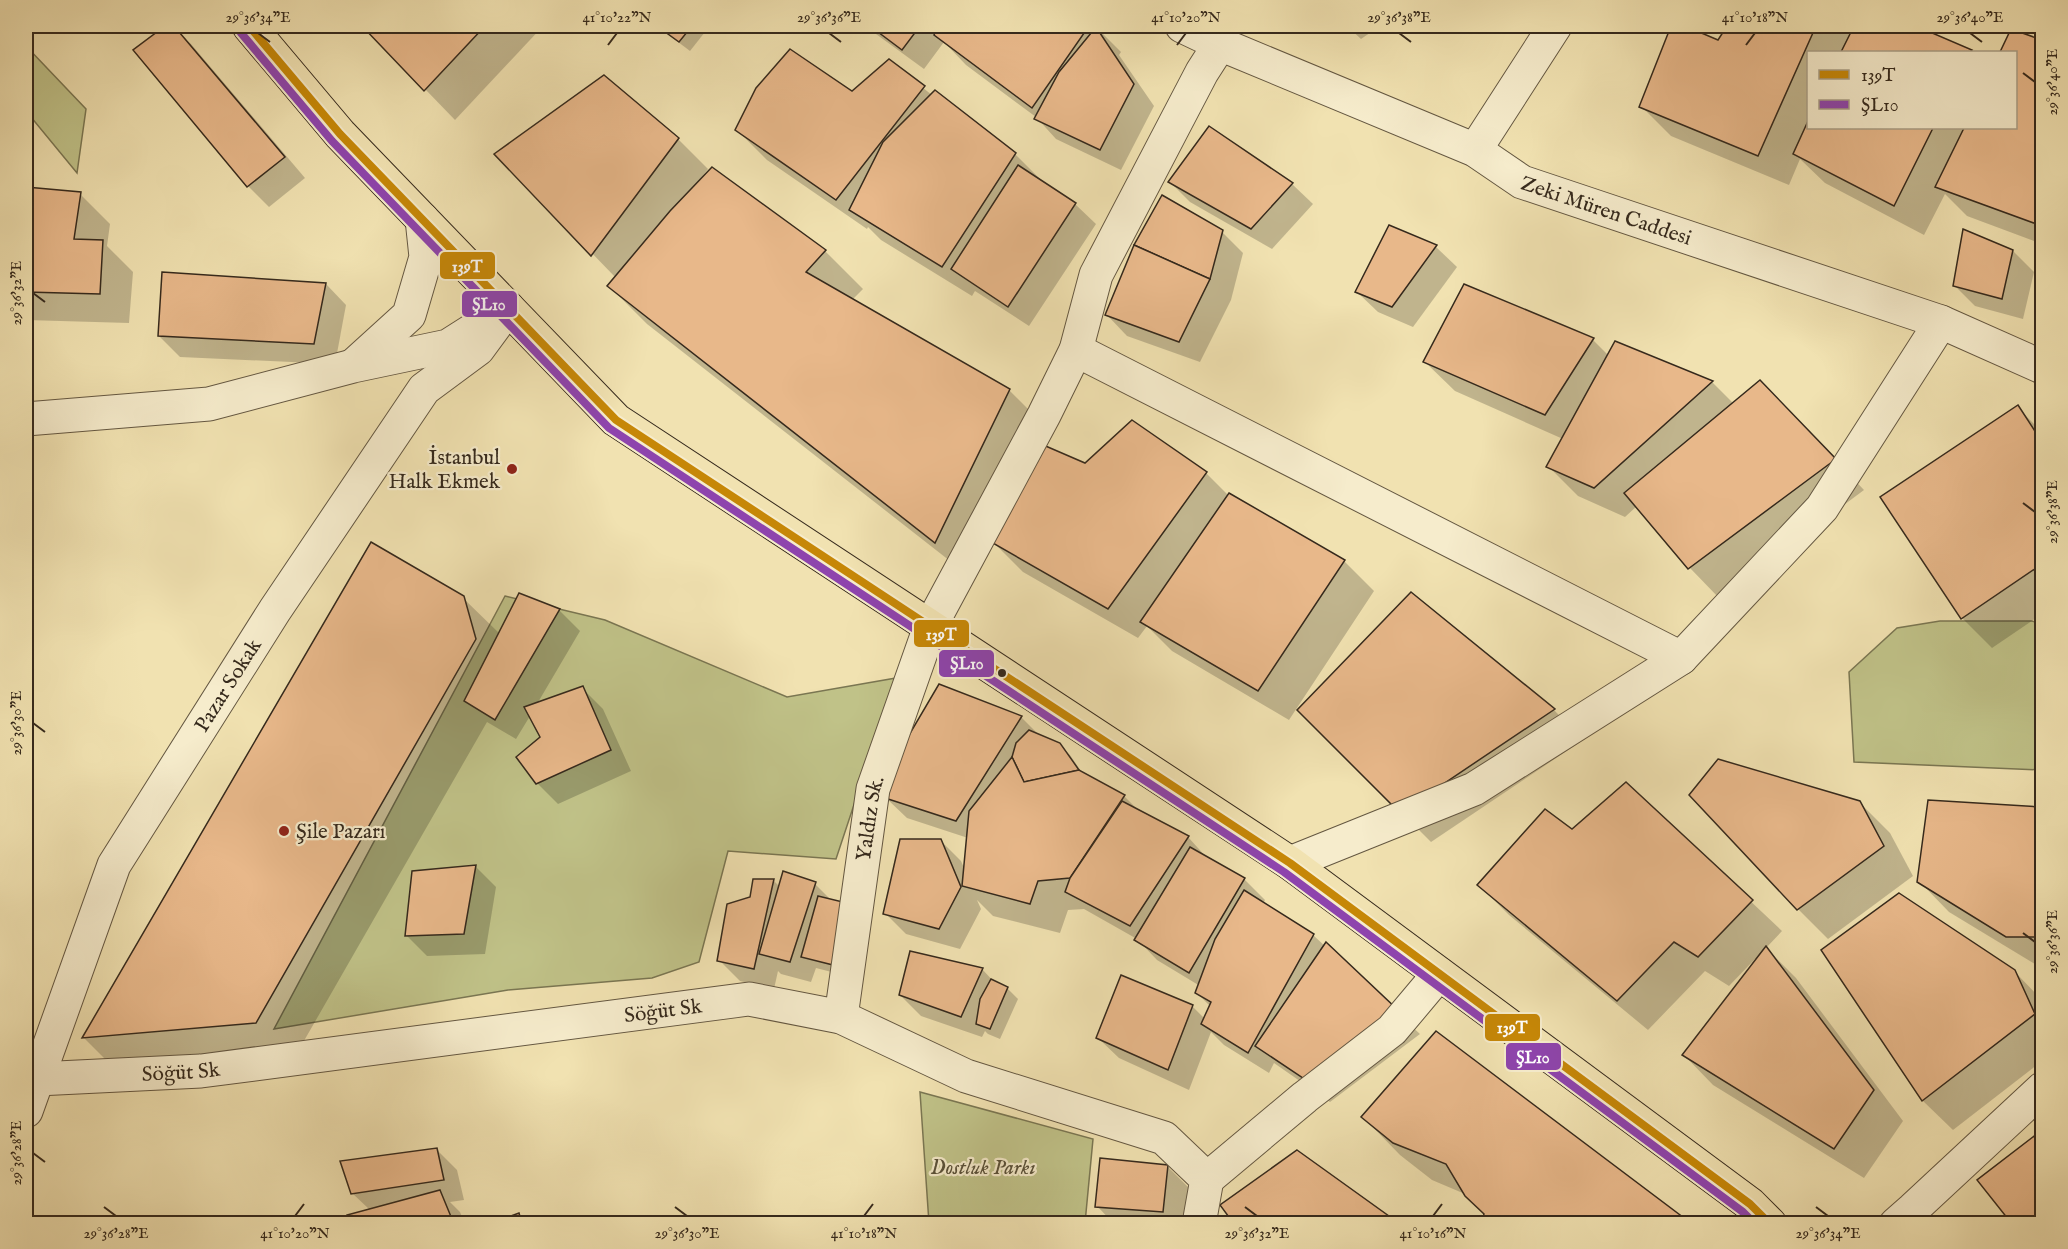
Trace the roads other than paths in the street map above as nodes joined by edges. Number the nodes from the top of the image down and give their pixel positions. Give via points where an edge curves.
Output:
1 (249, 26) edge
2 (1182, 26) edge
3 (1556, 26) edge
4 (1213, 35) edge
5 (1475, 150) junction
6 (422, 219) junction
7 (508, 308) junction
8 (1941, 322) junction
9 (1076, 350) junction
10 (353, 366) junction
11 (2043, 367) edge
12 (26, 419) edge
13 (930, 627) junction
14 (1681, 658) junction
15 (1290, 863) junction
16 (1439, 974) junction
17 (841, 1017) junction
18 (37, 1079) junction
19 (2043, 1089) edge
20 (26, 1111) edge
21 (1207, 1179) junction
22 (1199, 1224) edge
23 (1770, 1224) edge
24 (1896, 1224) edge

1 - 6 main road via 340,134
2 - 4 street, Zeki Müren Caddesi
3 - 5 street
4 - 5 street, Zeki Müren Caddesi
4 - 9 street, Yaldız Sk. via 1203,72 1096,276
5 - 8 street, Zeki Müren Caddesi via 1522,182
6 - 7 main road
6 - 10 street via 426,257 409,315
7 - 10 street via 448,346
7 - 13 main road via 616,420
7 - 18 street, Pazar Sokak via 478,349 424,389 276,610 114,865
8 - 11 street, Zeki Müren Caddesi
8 - 14 street via 1822,508
9 - 13 street, Yaldız Sk.
9 - 14 street
10 - 12 street via 209,404
13 - 15 main road
13 - 17 street, Yaldız Sk. via 873,789
14 - 15 street via 1474,789
15 - 16 main road
16 - 21 street via 1392,1030
16 - 23 main road via 1750,1204
17 - 18 street, Söğüt Sk via 748,999 201,1071
17 - 21 street, Söğüt Sk via 966,1076 1164,1138
18 - 20 street, Pazar Sokak
19 - 24 street
21 - 22 street

